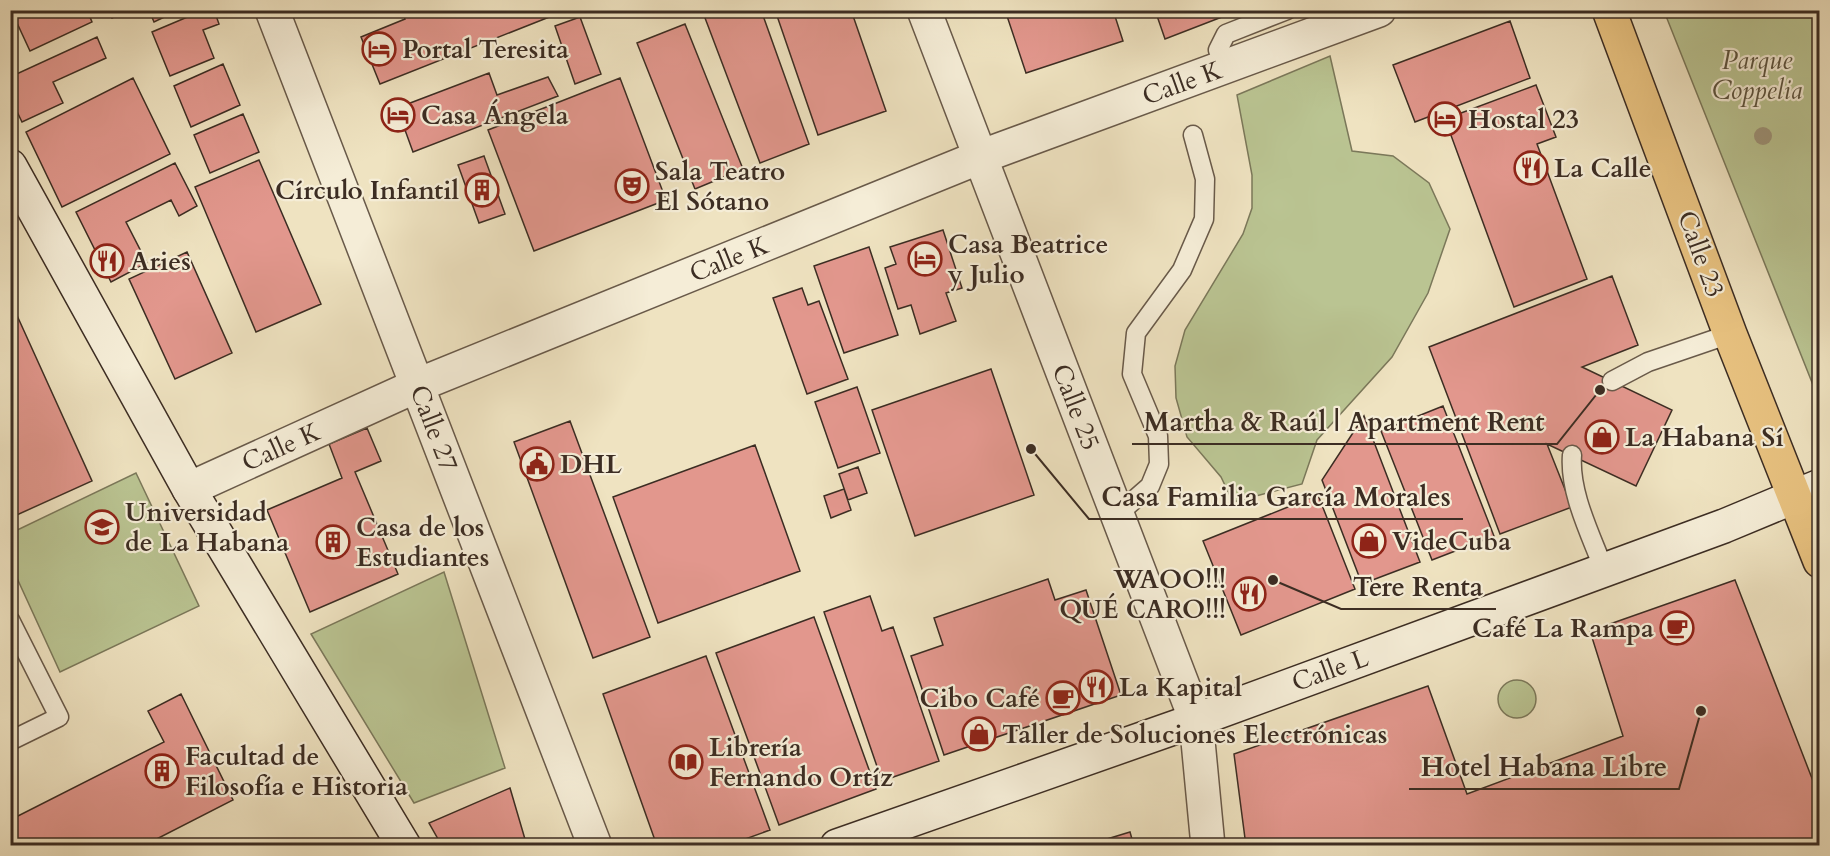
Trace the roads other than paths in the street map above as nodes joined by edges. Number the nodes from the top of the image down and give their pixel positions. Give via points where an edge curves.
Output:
1 (272, 10) edge
2 (924, 10) edge
3 (1287, 10) edge
4 (1379, 10) edge
5 (1610, 10) edge
6 (1224, 68) junction
7 (1194, 135) dead end
8 (980, 157) junction
9 (10, 166) edge
10 (1730, 334) junction
11 (1612, 381) dead end
12 (418, 385) junction
13 (1572, 455) dead end
14 (189, 489) junction
15 (1807, 492) edge
16 (1118, 514) junction
17 (1820, 561) edge
18 (1604, 570) junction
19 (10, 620) edge
20 (1196, 720) junction
21 (10, 741) edge
22 (404, 846) edge
23 (596, 846) edge
24 (837, 846) edge
25 (1208, 846) edge

1 - 12 street, Calle 27
2 - 8 street, Calle 25
3 - 6 lane via 1226,34 1218,50
4 - 6 street, Calle K
5 - 10 main road, Calle 23
6 - 8 street, Calle K
7 - 16 lane via 1205,179 1204,219 1182,270 1136,333 1132,374 1158,436 1159,464 1150,486
8 - 12 street, Calle K
8 - 16 street, Calle 25
9 - 14 street
10 - 11 lane via 1648,362
10 - 15 main road, Calle 23
12 - 14 street, Calle K
12 - 23 street, Calle 27
13 - 18 lane via 1580,502
14 - 22 street
15 - 17 main road, Calle 23
15 - 18 street, Calle L
16 - 20 street, Calle 25
18 - 20 street, Calle L
19 - 21 lane via 59,717
20 - 24 street, Calle L
20 - 25 street, Calle 25

